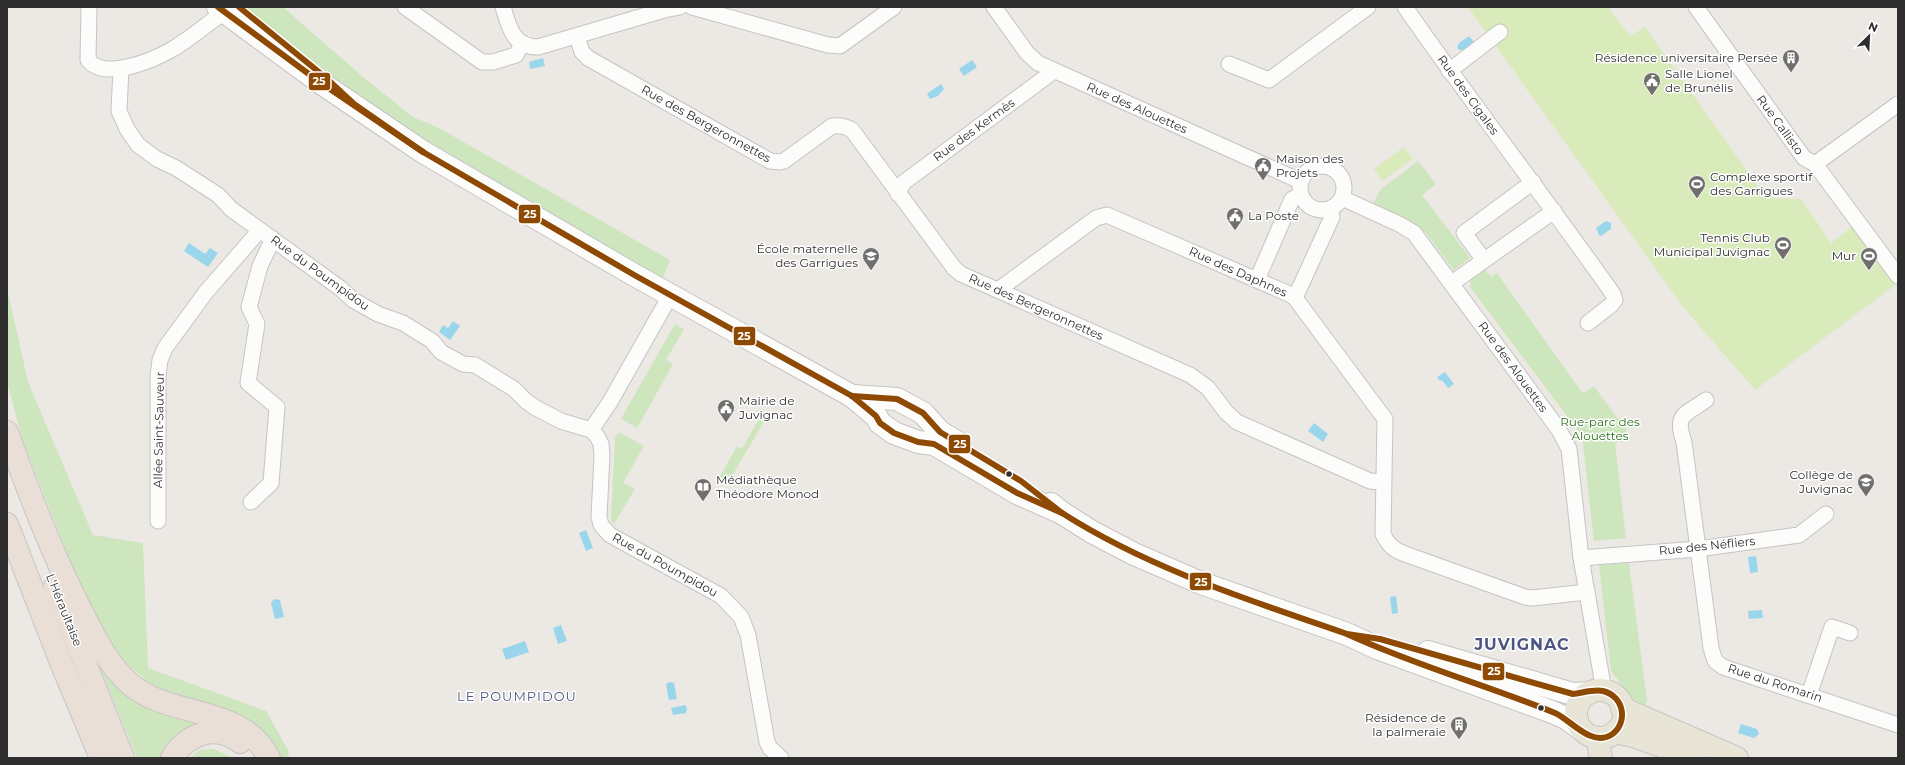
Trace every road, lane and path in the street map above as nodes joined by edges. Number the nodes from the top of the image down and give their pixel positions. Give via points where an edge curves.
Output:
1 (89, 7) edge
2 (405, 7) edge
3 (503, 7) edge
4 (680, 7) edge
5 (692, 7) edge
6 (894, 7) edge
7 (994, 7) edge
8 (1368, 7) edge
9 (1405, 7) edge
10 (1696, 7) edge
11 (227, 9) edge
12 (1500, 32) dead end
13 (577, 37) junction
14 (522, 44) junction
15 (1229, 64) dead end
16 (121, 69) junction
17 (1054, 71) junction
18 (1449, 71) junction
19 (1898, 104) edge
20 (1815, 164) junction
21 (1532, 182) junction
22 (1300, 189) junction
23 (898, 194) junction
24 (1342, 198) junction
25 (1330, 209) junction
26 (1554, 211) junction
27 (260, 230) junction
28 (273, 240) junction
29 (1484, 260) junction
30 (1898, 276) edge
31 (1257, 280) junction
32 (1452, 283) junction
33 (998, 290) junction
34 (670, 296) junction
35 (1295, 298) junction
36 (1588, 323) dead end
37 (1706, 400) dead end
38 (881, 408) junction
39 (591, 430) junction
40 (7, 432) edge
41 (929, 434) junction
42 (7, 461) edge
43 (1383, 482) junction
44 (251, 502) dead end
45 (1826, 514) dead end
46 (158, 521) dead end
47 (7, 525) edge
48 (1698, 548) junction
49 (1581, 558) junction
50 (1587, 592) junction
51 (1850, 633) dead end
52 (1347, 634) junction
53 (1596, 692) junction
54 (1809, 695) junction
55 (1622, 708) junction
56 (1898, 725) edge
57 (1598, 739) edge
58 (85, 758) edge
59 (101, 758) edge
60 (123, 758) edge
61 (172, 758) edge
62 (255, 758) edge
63 (269, 758) edge
64 (781, 758) edge
65 (1695, 758) edge
66 (1737, 758) edge

1 - 16 street via 88,60 96,67
2 - 14 street via 482,62 493,62 516,55
3 - 14 street via 511,32
4 - 13 street
5 - 6 street via 828,45 840,46
7 - 17 street, Rue des Alouettes via 1027,53 1038,63
8 - 15 street via 1269,80
9 - 18 street, Rue des Cigales
10 - 20 street, Rue Callisto via 1804,158
11 - 16 street via 171,50
11 - 34 street via 325,77 354,104 423,152
12 - 18 street
13 - 14 street via 538,47
13 - 23 street, Rue des Bergeronnettes via 582,52 588,58 776,163 784,161 832,126 848,127
16 - 27 street, Rue du Poumpidou via 119,111 138,145 218,195 231,209
17 - 22 street, Rue des Alouettes
17 - 23 street, Rue des Kermès via 903,183
18 - 21 street, Rue des Cigales
19 - 20 street
20 - 30 street, Rue Callisto
21 - 26 street, Rue des Cigales
21 - 29 street via 1464,233
22 - 24 street via 1304,175 1316,167 1329,167 1341,177 1344,191
22 - 25 street via 1311,208
22 - 31 street via 1292,199
23 - 33 street, Rue des Bergeronnettes via 954,268 961,274
24 - 25 street
24 - 32 street, Rue des Alouettes via 1414,233
25 - 35 street via 1332,217
26 - 29 street
26 - 36 street, Rue des Cigales via 1615,300
27 - 28 street, Rue du Poumpidou
27 - 46 street, Allée Saint-Sauveur via 206,292 162,353 158,376
28 - 39 street, Rue du Poumpidou via 359,304 403,323 432,341 441,352 463,364 475,366 514,389 526,401 554,418
28 - 44 street via 260,266 249,308 256,324 248,383 277,407 271,484
29 - 32 street
31 - 33 street, Rue des Daphnes via 1113,216 1102,215
31 - 35 street, Rue des Daphnes
32 - 49 street, Rue des Alouettes via 1559,430 1569,449
33 - 43 street, Rue des Bergeronnettes via 1190,375 1208,388 1237,422 1370,481
34 - 38 street via 852,396
34 - 39 street via 610,402
35 - 43 street, Rue des Daphnes via 1384,419
37 - 48 street via 1679,423 1684,442
38 - 41 street via 880,423 894,432 918,442
38 - 41 street via 898,399 930,419
39 - 64 street, Rue du Poumpidou via 601,444 601,525 622,542 721,596 742,617 748,635 767,742
40 - 63 highway via 63,576 112,666 129,684 144,694 240,728 252,736
41 - 52 street via 934,444 1017,493 1062,513 1092,532 1164,568
42 - 60 highway, L'Héraultaise
43 - 50 street via 1383,534 1394,550 1525,597
45 - 48 street, Rue des Néfliers via 1799,535
47 - 58 highway via 35,618 75,724
47 - 59 highway, L'Héraultaise
48 - 49 street, Rue des Néfliers
48 - 54 street, Rue du Romarin via 1711,648 1715,661 1723,667
49 - 50 street, Rue des Alouettes
50 - 53 street, Rue des Alouettes
51 - 54 street via 1832,627
52 - 53 street via 1380,639 1573,694
52 - 57 street via 1377,648 1552,712
53 - 55 main road via 1616,697
53 - 57 main road via 1578,704 1576,720
54 - 56 street, Rue du Romarin
55 - 57 main road via 1622,722
55 - 66 main road
57 - 65 main road via 1633,736
61 - 62 highway via 181,746 194,736 214,732 236,739 247,747

